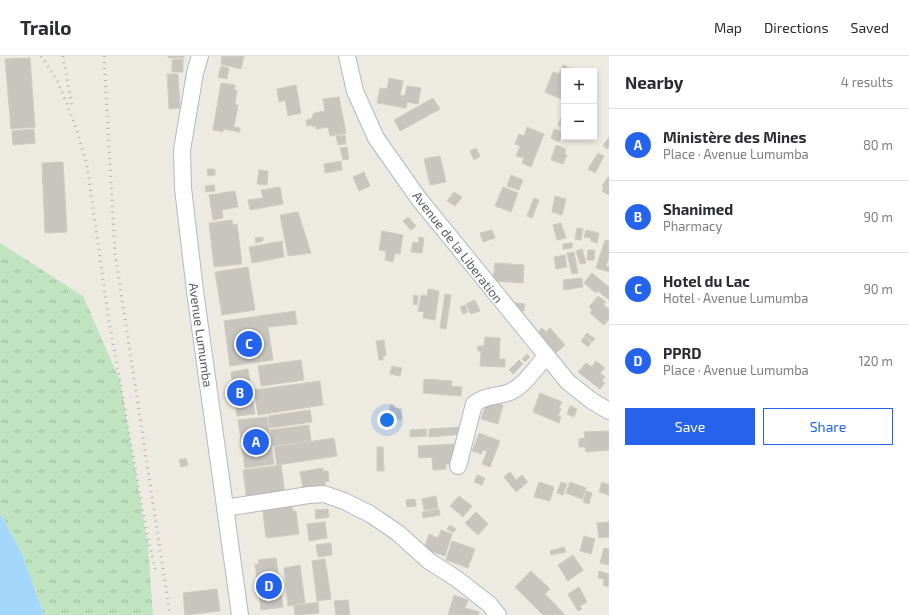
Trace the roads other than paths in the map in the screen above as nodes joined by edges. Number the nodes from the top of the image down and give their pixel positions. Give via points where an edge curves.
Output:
1 (194, 56) edge
2 (200, 56) edge
3 (347, 56) edge
4 (195, 73) junction
5 (546, 357) junction
6 (609, 411) edge
7 (458, 466) dead end
8 (225, 508) junction
9 (240, 615) edge
10 (498, 615) edge

1 - 4 street
2 - 4 street, Avenue Lumumba
3 - 5 street, Avenue de la Liberation via 355,91 376,138 419,199
4 - 8 street, Avenue Lumumba via 182,150 183,188
5 - 6 street, Avenue de la Liberation via 568,382
5 - 7 street via 517,388 508,393 479,400 474,404
8 - 9 street, Avenue Lumumba
8 - 10 street via 324,494 344,501 370,514 398,533 429,561 489,604

